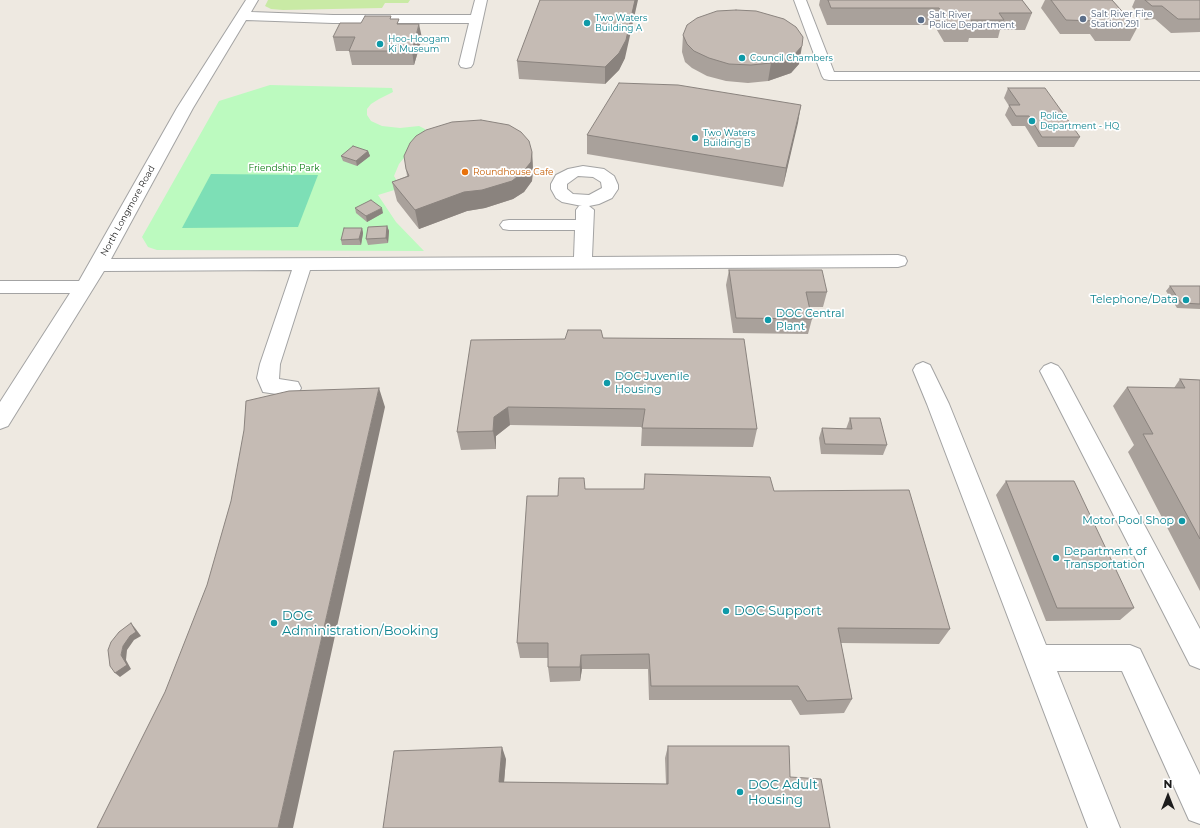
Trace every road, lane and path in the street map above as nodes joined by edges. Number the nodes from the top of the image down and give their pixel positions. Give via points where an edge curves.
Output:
1 (252, 0) edge
2 (481, 0) edge
3 (800, 0) edge
4 (242, 16) junction
5 (477, 19) junction
6 (466, 64) dead end
7 (1200, 76) edge
8 (585, 201) dead end
9 (509, 225) dead end
10 (584, 225) junction
11 (898, 261) dead end
12 (583, 263) junction
13 (303, 264) junction
14 (98, 265) junction
15 (0, 287) edge
16 (84, 287) junction
17 (923, 370) dead end
18 (1051, 371) dead end
19 (290, 388) dead end
20 (0, 420) edge
21 (1200, 656) edge
22 (1038, 658) junction
23 (1200, 809) edge
24 (1104, 828) edge

1 - 4 street, North Longmore Road
2 - 5 street
3 - 7 street via 828,76
4 - 5 street
4 - 14 street, North Longmore Road via 185,108
5 - 6 street
8 - 10 street
9 - 10 street
10 - 12 street
11 - 12 street
12 - 13 street
13 - 14 street
13 - 19 street via 270,364 268,378 271,386
14 - 16 street, North Longmore Road
15 - 16 street
16 - 20 street, North Longmore Road
17 - 22 street
18 - 21 street
22 - 23 street via 1130,658
22 - 24 street

